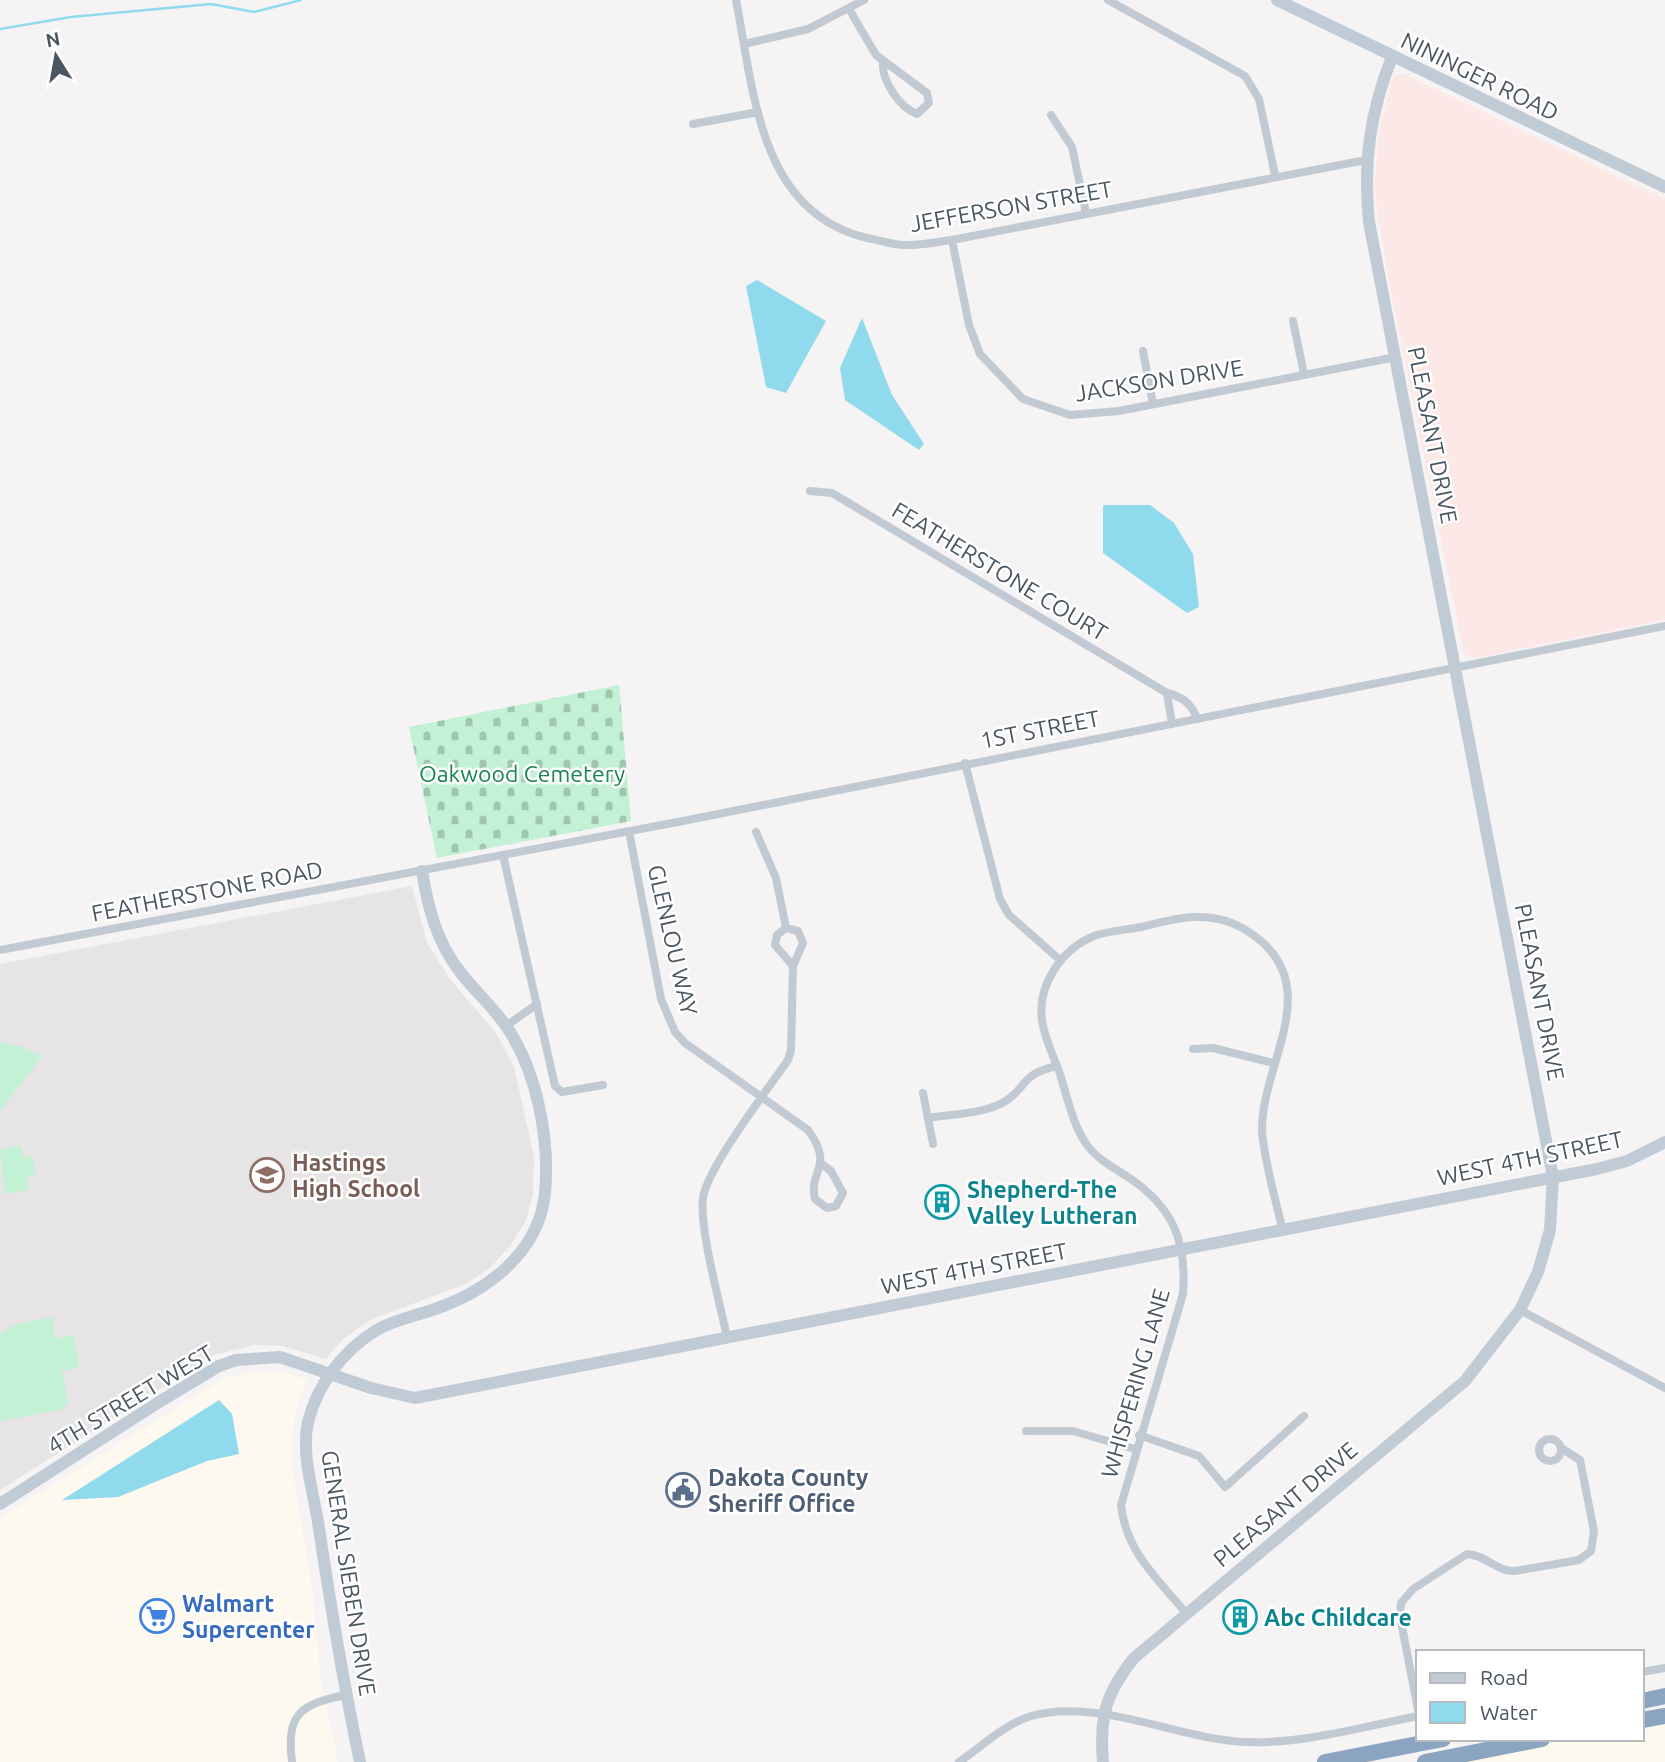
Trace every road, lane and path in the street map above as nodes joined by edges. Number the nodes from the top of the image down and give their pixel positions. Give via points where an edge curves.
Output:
1 (736, 0) edge
2 (864, 0) edge
3 (1108, 0) edge
4 (1278, 0) edge
5 (849, 9) junction
6 (744, 44) junction
7 (1392, 57) junction
8 (883, 62) junction
9 (758, 112) junction
10 (1051, 116) dead end
11 (693, 124) dead end
12 (1366, 160) junction
13 (1275, 175) junction
14 (1665, 187) edge
15 (1086, 213) junction
16 (952, 240) junction
17 (1293, 321) dead end
18 (1143, 351) dead end
19 (1396, 357) junction
20 (1304, 374) junction
21 (1153, 404) junction
22 (810, 491) dead end
23 (1665, 626) edge
24 (1457, 668) junction
25 (1167, 693) junction
26 (1197, 719) junction
27 (1172, 724) junction
28 (965, 763) junction
29 (629, 831) junction
30 (757, 832) dead end
31 (503, 855) junction
32 (422, 871) junction
33 (786, 928) junction
34 (0, 950) edge
35 (1060, 960) junction
36 (793, 966) junction
37 (537, 1004) junction
38 (506, 1026) junction
39 (1193, 1049) dead end
40 (1275, 1063) junction
41 (1057, 1066) junction
42 (603, 1085) dead end
43 (923, 1093) dead end
44 (762, 1098) junction
45 (928, 1118) junction
46 (1665, 1142) edge
47 (933, 1143) dead end
48 (822, 1164) junction
49 (1553, 1177) junction
50 (1282, 1228) junction
51 (1181, 1249) junction
52 (1520, 1310) junction
53 (727, 1337) junction
54 (330, 1373) junction
55 (1665, 1388) edge
56 (411, 1397) joint
57 (1304, 1416) dead end
58 (1026, 1431) dead end
59 (1139, 1436) junction
60 (1561, 1448) dead end
61 (1135, 1449) junction
62 (0, 1504) edge
63 (1186, 1613) junction
64 (1665, 1668) edge
65 (1644, 1672) edge
66 (346, 1695) junction
67 (1665, 1696) edge
68 (1416, 1700) edge
69 (1644, 1701) edge
70 (1102, 1716) junction
71 (1416, 1716) edge
72 (1665, 1716) edge
73 (1644, 1720) edge
74 (1433, 1741) edge
75 (1532, 1741) edge
76 (292, 1762) edge
77 (360, 1762) edge
78 (960, 1762) edge
79 (1103, 1762) edge
80 (1325, 1762) edge
81 (1425, 1762) edge

1 - 6 street, JEFFERSON STREET
2 - 5 street
3 - 13 street via 1245,76 1259,99
4 - 7 street, NININGER ROAD
5 - 6 street via 794,33
5 - 8 street
6 - 9 street, JEFFERSON STREET
7 - 12 street, PLEASANT DRIVE via 1378,91
7 - 14 street, NININGER ROAD
8 - 8 street via 922,86 929,103 924,109 917,114 901,104 882,69
9 - 11 street
9 - 16 street, JEFFERSON STREET via 780,172 806,205 823,218 859,236 903,245
10 - 15 street via 1072,147
12 - 13 street, JEFFERSON STREET
12 - 19 street, PLEASANT DRIVE via 1369,222
13 - 15 street, JEFFERSON STREET
15 - 16 street, JEFFERSON STREET
16 - 21 street, JACKSON DRIVE via 969,325 980,354 1023,399 1070,415
17 - 20 street
18 - 21 street
19 - 20 street, JACKSON DRIVE
19 - 24 street, PLEASANT DRIVE
20 - 21 street, JACKSON DRIVE
22 - 25 street, FEATHERSTONE COURT via 832,493
23 - 24 street, 1ST STREET
24 - 26 street, 1ST STREET
24 - 49 street, PLEASANT DRIVE
25 - 26 street, FEATHERSTONE COURT via 1189,703
25 - 27 street
26 - 27 street, 1ST STREET
27 - 28 street, 1ST STREET
28 - 29 street, 1ST STREET
28 - 35 street via 1000,899 1009,915
29 - 31 street, 1ST STREET
29 - 44 street, GLENLOU WAY via 666,1016 685,1043
30 - 33 street via 776,878
31 - 32 street, 1ST STREET
31 - 37 street
32 - 34 street, FEATHERSTONE ROAD
32 - 38 street, GENERAL SIEBEN DRIVE via 438,938 459,971
33 - 36 street via 777,935 775,946
33 - 36 street via 802,936
35 - 40 street via 1095,936 1186,918 1213,916 1240,924 1269,946 1286,978 1290,1010
35 - 41 street, WHISPERING LANE via 1044,989 1042,1020
36 - 44 street via 791,1050
37 - 38 street
37 - 42 street via 557,1091
38 - 54 street, GENERAL SIEBEN DRIVE via 526,1063 546,1155 545,1195 537,1225 498,1277 472,1295 377,1329 352,1347
39 - 40 street via 1213,1048
40 - 50 street via 1262,1129
41 - 45 street via 1034,1072 995,1106
41 - 51 street, WHISPERING LANE via 1087,1146 1162,1205 1176,1228
43 - 45 street
44 - 48 street, GLENLOU WAY via 808,1130
44 - 53 street via 712,1174 703,1201
45 - 47 street
46 - 49 street, WEST 4TH STREET via 1627,1161
48 - 48 street, GLENLOU WAY via 814,1192 818,1203 827,1209 836,1206 843,1193
49 - 50 street, WEST 4TH STREET
49 - 52 street, PLEASANT DRIVE via 1550,1230 1538,1272
50 - 51 street, WEST 4TH STREET
51 - 53 street, WEST 4TH STREET
51 - 59 street, WHISPERING LANE via 1183,1294
52 - 55 street
52 - 63 street, PLEASANT DRIVE via 1465,1381
53 - 56 street, WEST 4TH STREET
54 - 56 street, 4TH STREET WEST
54 - 62 street, 4TH STREET WEST via 280,1357 256,1357 219,1366
54 - 66 street, GENERAL SIEBEN DRIVE via 308,1424 307,1454
57 - 59 street via 1225,1487 1199,1456
58 - 61 street via 1073,1431
59 - 61 street, WHISPERING LANE
60 - 68 street via 1580,1460 1594,1531 1591,1550 1579,1560 1515,1571 1467,1555 1407,1594 1399,1611
61 - 63 street, WHISPERING LANE via 1121,1505 1123,1529 1131,1547
63 - 70 street, PLEASANT DRIVE via 1129,1665 1116,1682
64 - 65 street
66 - 76 street via 314,1701 301,1710 292,1724
66 - 77 street, GENERAL SIEBEN DRIVE
67 - 69 highway
70 - 71 street via 1209,1738 1272,1742
70 - 78 street via 1059,1711 1030,1717 1001,1730
70 - 79 street, PLEASANT DRIVE
72 - 73 highway
74 - 80 highway
75 - 81 highway

